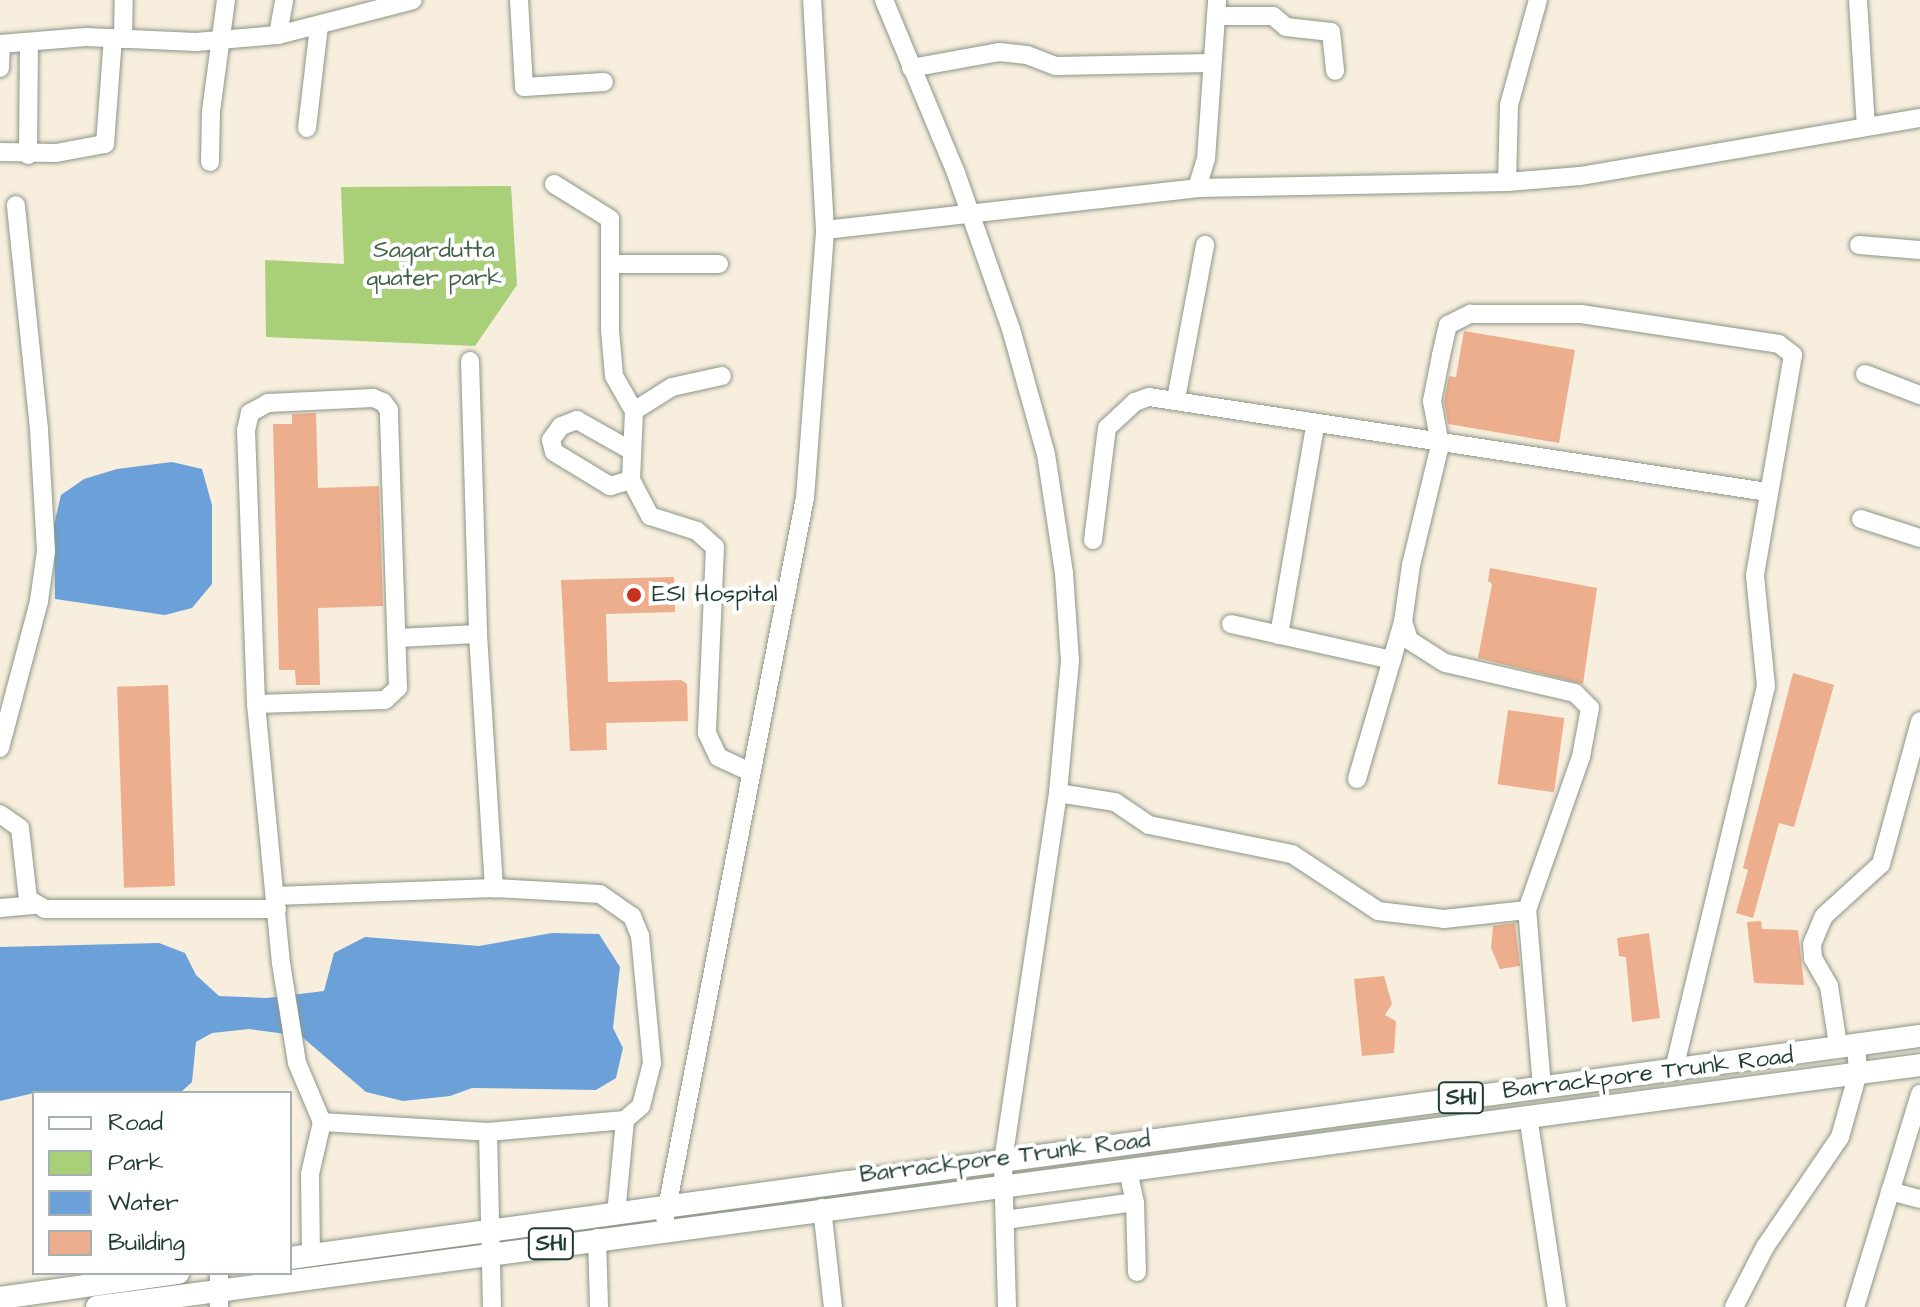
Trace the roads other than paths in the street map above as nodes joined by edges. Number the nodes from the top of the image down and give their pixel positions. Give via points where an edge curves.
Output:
1 (124, 0) edge
2 (226, 0) edge
3 (284, 0) edge
4 (413, 0) edge
5 (519, 0) edge
6 (812, 0) edge
7 (884, 0) edge
8 (1538, 0) edge
9 (1858, 0) edge
10 (1217, 8) edge
11 (319, 26) junction
12 (278, 35) junction
13 (118, 39) junction
14 (219, 40) junction
15 (29, 42) junction
16 (0, 44) edge
17 (1210, 63) junction
18 (0, 68) edge
19 (911, 68) junction
20 (1335, 71) dead end
21 (604, 82) dead end
22 (1920, 118) edge
23 (1866, 126) junction
24 (307, 128) dead end
25 (0, 152) edge
26 (28, 155) junction
27 (210, 162) dead end
28 (1507, 182) junction
29 (554, 184) dead end
30 (1197, 188) junction
31 (16, 205) dead end
32 (970, 212) junction
33 (825, 230) junction
34 (1205, 245) dead end
35 (1859, 245) dead end
36 (1920, 250) edge
37 (612, 264) junction
38 (719, 264) dead end
39 (470, 361) dead end
40 (1865, 374) dead end
41 (722, 376) dead end
42 (1920, 395) edge
43 (1176, 399) junction
44 (634, 411) junction
45 (1315, 426) junction
46 (1440, 445) junction
47 (630, 450) junction
48 (631, 480) junction
49 (1767, 492) junction
50 (1861, 519) dead end
51 (1920, 538) edge
52 (1093, 540) dead end
53 (1403, 622) junction
54 (1231, 624) dead end
55 (478, 634) junction
56 (1279, 635) junction
57 (397, 638) junction
58 (1392, 660) junction
59 (256, 704) junction
60 (1920, 721) edge
61 (0, 748) edge
62 (748, 771) junction
63 (1357, 779) dead end
64 (1058, 793) junction
65 (0, 814) edge
66 (494, 888) junction
67 (276, 903) junction
68 (33, 905) junction
69 (0, 908) edge
70 (1527, 910) junction
71 (1920, 1036) edge
72 (1847, 1044) junction
73 (1920, 1065) edge
74 (1674, 1069) junction
75 (1858, 1073) junction
76 (1542, 1087) junction
77 (1920, 1094) edge
78 (1528, 1116) junction
79 (625, 1120) junction
80 (322, 1122) junction
81 (488, 1132) junction
82 (1128, 1170) junction
83 (1004, 1174) junction
84 (1890, 1191) junction
85 (1920, 1199) edge
86 (1135, 1202) junction
87 (822, 1208) junction
88 (616, 1214) junction
89 (664, 1218) junction
90 (1005, 1220) junction
91 (597, 1238) junction
92 (489, 1242) junction
93 (301, 1257) edge
94 (1137, 1272) dead end
95 (164, 1275) edge
96 (219, 1290) edge
97 (0, 1298) edge
98 (97, 1307) edge
99 (492, 1307) edge
100 (599, 1307) edge
101 (833, 1307) edge
102 (1007, 1307) edge
103 (1557, 1307) edge
104 (1734, 1307) edge
105 (1855, 1307) edge

1 - 13 street
2 - 14 street
3 - 12 street
4 - 11 street
5 - 21 street via 524,87
6 - 33 street
7 - 19 street
8 - 28 street via 1509,105
9 - 23 street
10 - 17 street
10 - 20 street via 1273,16 1288,28 1331,32
11 - 12 street
11 - 24 street
12 - 14 street
13 - 14 street
13 - 15 street
13 - 26 street via 108,140
14 - 27 street
15 - 16 street
15 - 26 street
16 - 18 street
17 - 19 street via 1056,66 999,52
17 - 30 street via 1206,159
19 - 32 street
22 - 23 street
23 - 28 street via 1616,170
25 - 26 street
28 - 30 street
29 - 37 street via 610,219
30 - 32 street
31 - 61 street via 46,551 39,601
32 - 33 street
32 - 64 street via 1011,329 1056,508 1070,661
33 - 62 street via 805,498 785,615
34 - 43 street
35 - 36 street
37 - 38 street
37 - 44 street via 614,374
39 - 55 street
40 - 42 street
41 - 44 street via 672,387
43 - 45 street
43 - 52 street via 1135,402 1107,428
44 - 47 street
45 - 46 street
45 - 56 street
46 - 49 street
46 - 49 street via 1432,401 1448,325 1459,317 1581,314 1737,336 1779,344 1793,355
46 - 53 street
47 - 48 street
47 - 48 street via 577,420 561,426 551,440 554,452 610,486
48 - 62 street via 650,516 697,531 715,547 707,733 718,757
49 - 74 street via 1754,599 1766,686
50 - 51 street
53 - 58 street
53 - 70 street via 1409,640 1445,663 1575,693 1590,708 1581,757
54 - 56 street
55 - 57 street
55 - 66 street
56 - 58 street
57 - 59 street via 398,688 391,697
57 - 59 street via 389,410 373,398 259,406 250,413 246,430
58 - 63 street
59 - 67 street
60 - 72 street via 1881,864 1824,916 1812,944
62 - 89 street
64 - 70 street via 1115,802 1149,825 1292,854 1378,911 1444,919
64 - 83 street
65 - 68 street via 20,828
66 - 67 street
66 - 79 street via 600,894 632,916 640,936 652,1063 641,1106
67 - 68 street
67 - 80 street via 293,1040
68 - 69 street
70 - 76 street
71 - 72 main road, Barrackpore Trunk Road / SH1
72 - 74 main road, Barrackpore Trunk Road / SH1
72 - 75 street
73 - 75 main road, Barrackpore Trunk Road / SH1
74 - 76 main road, Barrackpore Trunk Road / SH1
75 - 78 main road, Barrackpore Trunk Road / SH1
75 - 104 street via 1840,1137 1765,1247
76 - 83 main road, Barrackpore Trunk Road / SH1
77 - 84 street
78 - 82 main road, Barrackpore Trunk Road / SH1
78 - 103 street
79 - 81 street
79 - 88 street
80 - 81 street
80 - 93 street
81 - 92 street
82 - 83 main road, Barrackpore Trunk Road / SH1
82 - 86 street
83 - 87 main road, Barrackpore Trunk Road / SH1
83 - 89 main road, Barrackpore Trunk Road / SH1
83 - 90 street
84 - 85 street
84 - 105 street
86 - 90 street
86 - 94 street
87 - 89 main road, Barrackpore Trunk Road / SH1
87 - 101 street
88 - 89 main road, Barrackpore Trunk Road / SH1
88 - 92 main road, Barrackpore Trunk Road / SH1
89 - 91 main road, Barrackpore Trunk Road / SH1
90 - 102 street
91 - 92 main road, Barrackpore Trunk Road / SH1
91 - 100 street
92 - 93 main road, Barrackpore Trunk Road / SH1
92 - 96 main road, Barrackpore Trunk Road / SH1
92 - 99 street
95 - 97 main road
96 - 98 main road, Barrackpore Trunk Road / SH1

